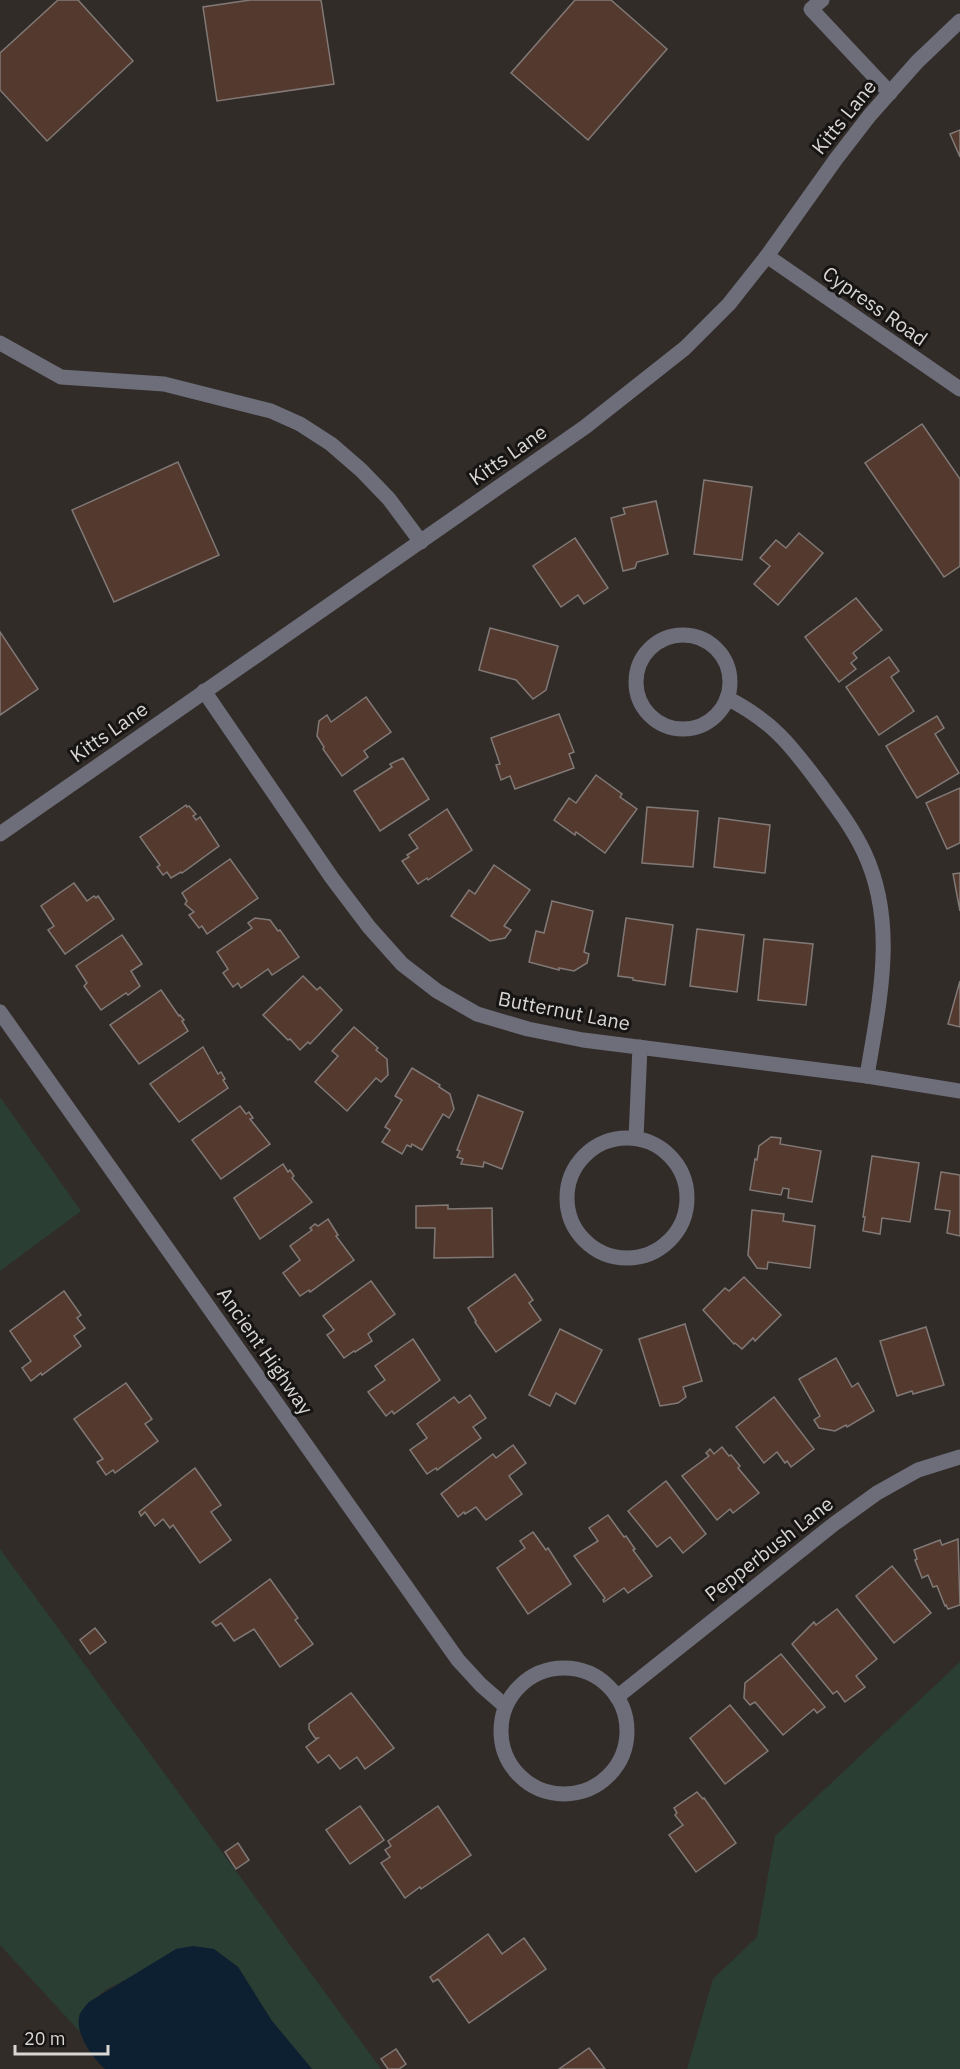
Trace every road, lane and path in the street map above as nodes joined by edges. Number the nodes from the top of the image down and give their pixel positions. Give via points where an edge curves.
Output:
1 (822, 0) edge
2 (960, 21) edge
3 (890, 93) junction
4 (767, 256) junction
5 (0, 343) edge
6 (960, 389) edge
7 (421, 542) junction
8 (204, 691) junction
9 (727, 698) junction
10 (0, 834) edge
11 (0, 1012) edge
12 (640, 1047) junction
13 (867, 1076) junction
14 (960, 1091) edge
15 (636, 1138) junction
16 (960, 1457) edge
17 (617, 1697) junction
18 (505, 1706) junction

1 - 3 street via 811,9
2 - 3 street, Kitts Lane
3 - 4 street, Kitts Lane via 836,159
4 - 6 street, Cypress Road
4 - 7 street, Kitts Lane via 729,304 685,348 585,427
5 - 7 street via 61,377 164,384 270,411 300,424 361,470
7 - 8 street, Kitts Lane
8 - 10 street, Kitts Lane
8 - 12 street, Butternut Lane via 332,878 402,964 477,1014 528,1029
9 - 9 street via 730,684 723,658 714,647 696,638 675,636 662,640 642,659 637,672 636,685 644,709 676,729 689,729 712,719
9 - 13 street via 771,725 792,746 849,823 865,853 882,914 884,945
11 - 18 street, Ancient Highway via 458,1660
12 - 13 street, Butternut Lane
12 - 15 street
13 - 14 street, Butternut Lane
15 - 15 street via 615,1139 580,1160 570,1178 566,1199 570,1219 581,1237 616,1258 635,1258 661,1247 680,1226 686,1208 686,1189 669,1155
16 - 17 street, Pepperbush Lane via 918,1470 877,1493
17 - 18 street via 604,1682 587,1672 558,1668 530,1677
17 - 18 street via 625,1715 627,1735 623,1755 613,1772 598,1785 579,1793 559,1795 522,1780 509,1764 501,1746

